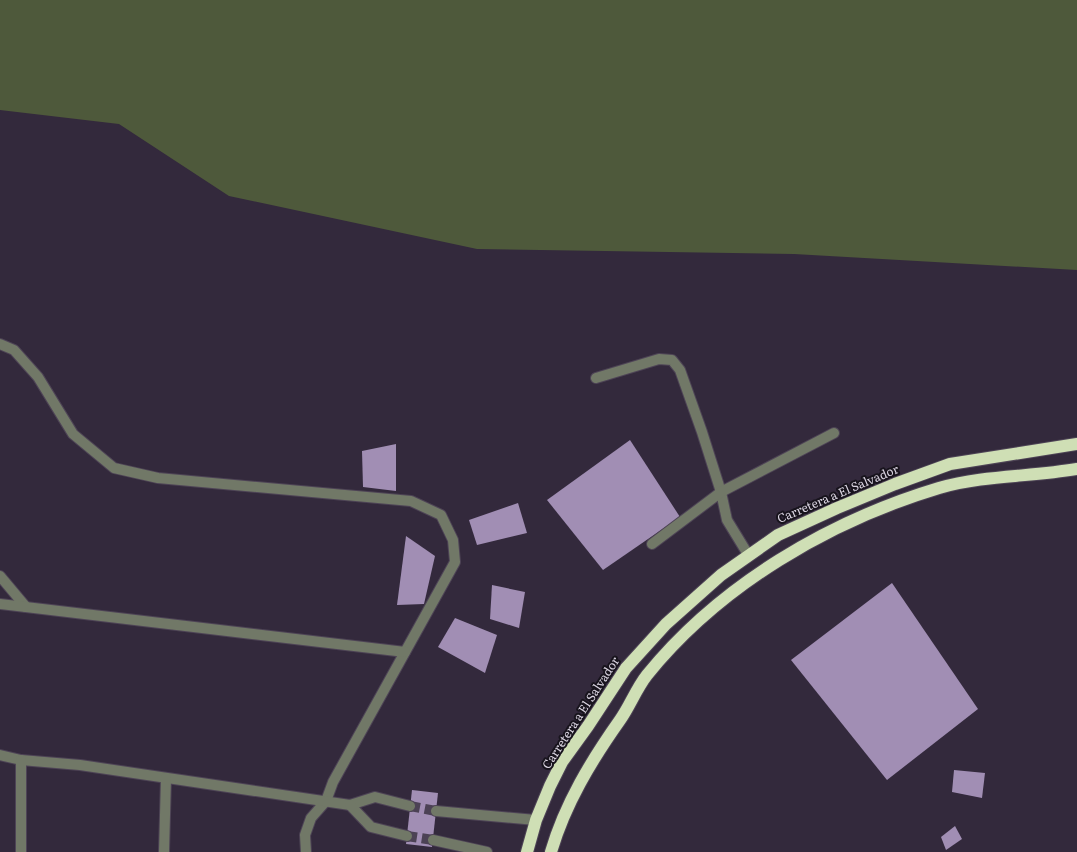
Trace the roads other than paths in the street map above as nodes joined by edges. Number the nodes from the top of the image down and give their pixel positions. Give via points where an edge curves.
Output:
1 (0, 344) edge
2 (596, 378) dead end
3 (834, 433) dead end
4 (1077, 444) edge
5 (1077, 469) edge
6 (721, 492) junction
7 (652, 544) dead end
8 (749, 556) junction
9 (0, 576) edge
10 (0, 604) edge
11 (26, 607) junction
12 (405, 652) junction
13 (0, 755) edge
14 (21, 760) junction
15 (166, 778) junction
16 (326, 801) junction
17 (350, 805) junction
18 (410, 806) tunnel mouth
19 (436, 811) tunnel mouth
20 (536, 820) junction
21 (407, 836) tunnel mouth
22 (433, 840) tunnel mouth
23 (21, 852) edge
24 (164, 852) edge
25 (306, 852) edge
26 (487, 852) edge
27 (527, 852) edge
28 (551, 852) edge

1 - 12 street via 14,350 38,377 73,434 114,468 158,478 411,501 441,515 453,540 455,562
2 - 6 street via 659,359 672,360 680,370
3 - 6 street
4 - 8 highway, Carretera a El Salvador via 950,464 808,520 778,535
5 - 28 highway via 975,480 940,488 841,526 753,576 683,636 646,676 594,756 576,790
6 - 7 street
6 - 8 street via 727,520
8 - 20 highway, Carretera a El Salvador via 722,575 666,624 626,668 562,762
9 - 11 street
10 - 11 street
11 - 12 street
12 - 16 street via 333,782
13 - 14 street
14 - 15 street via 80,765
14 - 23 street
15 - 16 street
15 - 24 street
16 - 17 street
16 - 25 street via 311,818 305,835
17 - 18 street via 375,797
17 - 21 street via 371,827
19 - 20 street
20 - 27 highway, Carretera a El Salvador
22 - 26 street

